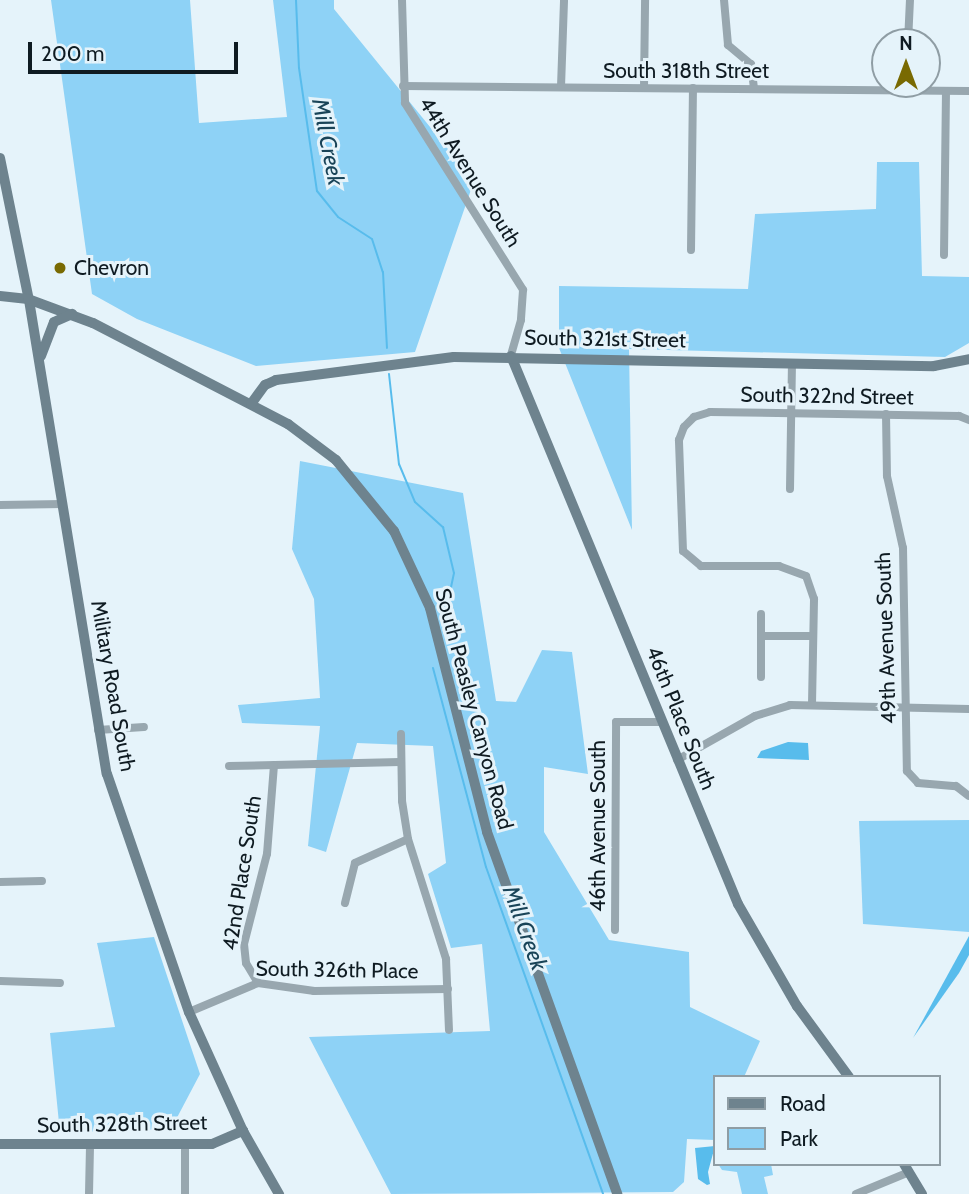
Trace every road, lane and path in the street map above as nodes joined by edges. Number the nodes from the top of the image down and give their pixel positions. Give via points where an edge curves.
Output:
1 (402, 0) edge
2 (564, 0) edge
3 (645, 0) edge
4 (724, 0) edge
5 (910, 0) edge
6 (909, 28) edge
7 (402, 86) junction
8 (561, 87) junction
9 (871, 87) edge
10 (644, 88) junction
11 (693, 88) junction
12 (754, 89) junction
13 (941, 90) edge
14 (946, 91) junction
15 (969, 91) edge
16 (0, 158) edge
17 (691, 250) dead end
18 (944, 255) dead end
19 (0, 296) edge
20 (29, 300) junction
21 (72, 314) junction
22 (511, 356) junction
23 (969, 359) edge
24 (39, 362) junction
25 (792, 363) junction
26 (251, 404) junction
27 (791, 412) junction
28 (886, 414) junction
29 (969, 420) edge
30 (790, 489) dead end
31 (62, 504) junction
32 (0, 505) edge
33 (761, 614) dead end
34 (761, 636) junction
35 (813, 636) junction
36 (761, 677) dead end
37 (812, 704) junction
38 (906, 705) junction
39 (969, 709) edge
40 (662, 722) junction
41 (144, 727) dead end
42 (98, 730) junction
43 (401, 734) dead end
44 (677, 760) junction
45 (400, 762) junction
46 (274, 765) junction
47 (229, 766) dead end
48 (969, 796) edge
49 (408, 839) junction
50 (0, 881) edge
51 (42, 881) dead end
52 (345, 903) dead end
53 (615, 930) dead end
54 (0, 981) edge
55 (60, 983) dead end
56 (258, 983) junction
57 (448, 989) junction
58 (189, 1012) junction
59 (450, 1031) dead end
60 (848, 1075) edge
61 (243, 1131) junction
62 (185, 1143) junction
63 (0, 1144) edge
64 (90, 1146) junction
65 (907, 1168) edge
66 (89, 1194) edge
67 (185, 1194) edge
68 (279, 1194) edge
69 (617, 1194) edge
70 (856, 1194) edge
71 (922, 1194) edge

1 - 7 street, 44th Avenue South
2 - 8 street
3 - 10 street
4 - 12 street via 728,45 751,64
5 - 6 street
7 - 8 street, South 318th Street
7 - 22 street, 44th Avenue South via 411,118 523,290
8 - 10 street, South 318th Street
9 - 12 street, South 318th Street
10 - 11 street, South 318th Street
11 - 12 street, South 318th Street
11 - 17 street
13 - 14 street, South 318th Street
14 - 15 street, South 318th Street
14 - 18 street
16 - 20 main road, Military Road South
19 - 20 main road, South Peasley Canyon Road
20 - 21 main road, South Peasley Canyon Road
20 - 24 main road, Military Road South
21 - 24 main road via 49,329
21 - 26 main road, South Peasley Canyon Road
22 - 25 main road, South 321st Street
22 - 26 main road, South 321st Street via 454,358 276,380 265,385
22 - 40 main road, 46th Place South
23 - 25 main road, South 321st Street via 934,366
24 - 31 main road, Military Road South
25 - 27 street
26 - 69 main road, South Peasley Canyon Road via 288,424 336,460 394,531 424,589 486,832
27 - 28 street, South 322nd Street
27 - 30 street
27 - 35 street, South 322nd Street via 710,412 687,422 679,440 680,543 687,557 701,566 779,566 803,573 813,589
28 - 29 street, South 322nd Street
28 - 38 street, 49th Avenue South via 887,476 903,548
31 - 32 street
31 - 42 main road, Military Road South
33 - 34 street
34 - 35 street
34 - 36 street
35 - 37 street
37 - 38 street
37 - 44 street via 767,710
38 - 39 street
38 - 48 street, 49th Avenue South via 909,777 926,785 956,786
40 - 44 main road, 46th Place South
40 - 53 street, 46th Avenue South via 616,722
41 - 42 street
42 - 58 main road, Military Road South via 107,774
43 - 45 street
44 - 60 main road, 46th Place South via 764,954
45 - 46 street
45 - 49 street
46 - 47 street
46 - 56 street, 42nd Place South via 267,854 244,944 246,963
49 - 52 street via 355,863
49 - 57 street via 437,922
50 - 51 street
54 - 55 street
56 - 57 street, South 326th Place via 314,991
56 - 58 street, South 326th Place
57 - 59 street
58 - 61 main road, Military Road South
61 - 62 main road, South 328th Street via 224,1141
61 - 68 main road, Military Road South
62 - 64 main road, South 328th Street
62 - 67 street
63 - 64 main road, South 328th Street
64 - 66 street
65 - 70 street
65 - 71 main road

